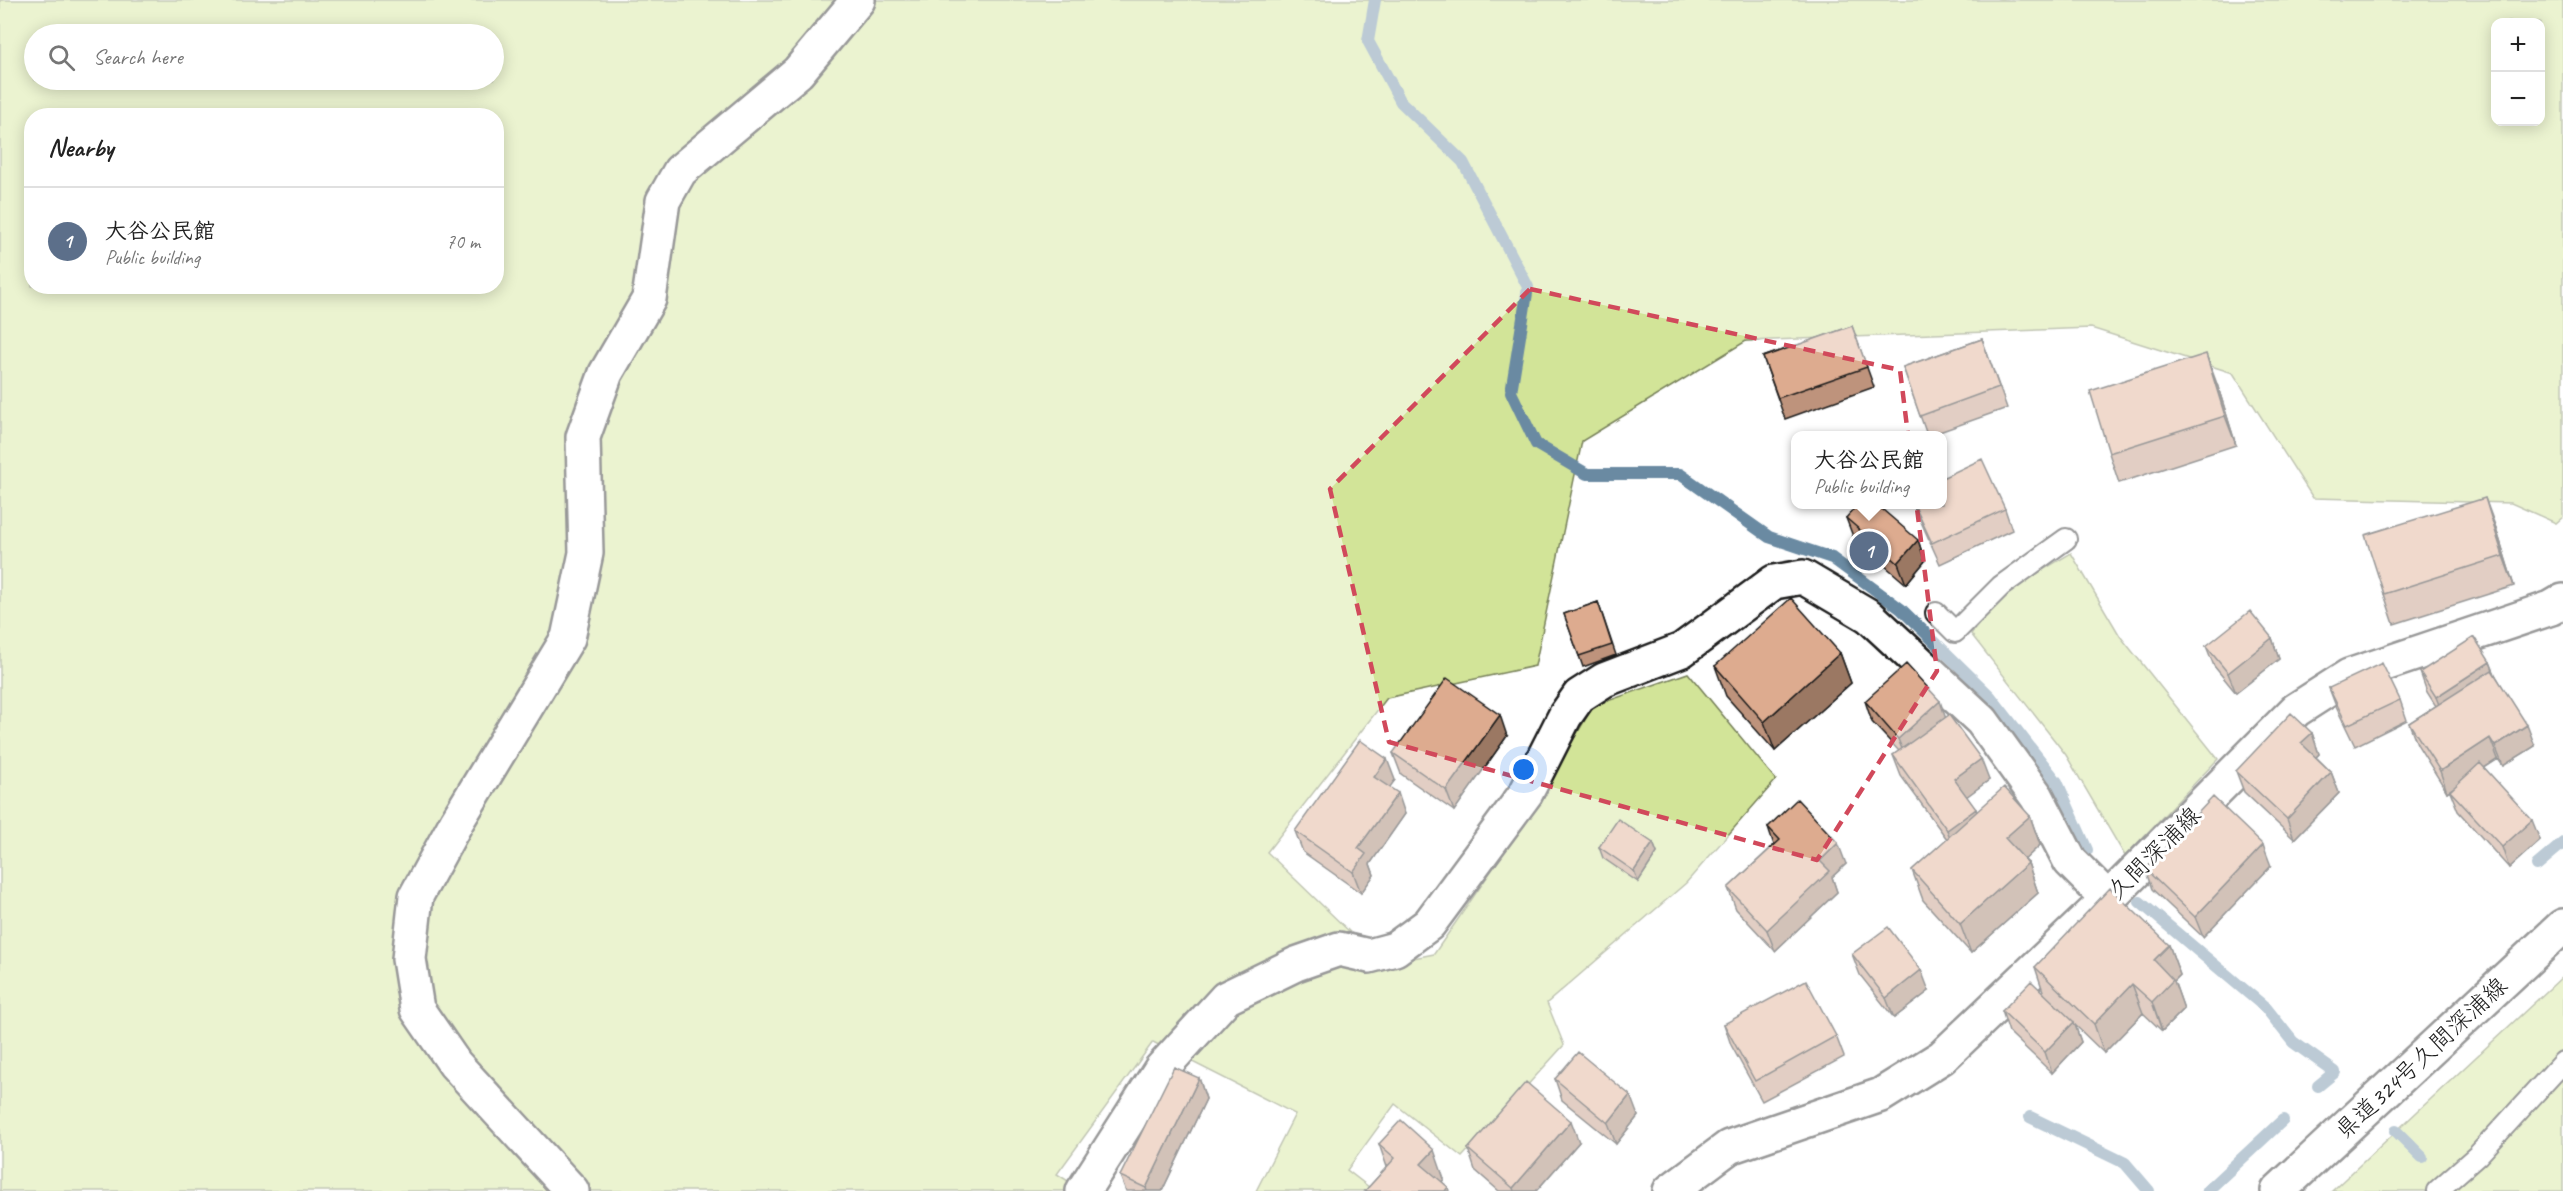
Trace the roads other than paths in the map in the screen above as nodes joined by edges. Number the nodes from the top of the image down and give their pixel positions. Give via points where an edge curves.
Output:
1 (858, 0) edge
2 (2066, 539) dead end
3 (2563, 601) edge
4 (1936, 613) dead end
5 (2108, 899) junction
6 (2563, 926) edge
7 (2563, 1062) edge
8 (572, 1191) edge
9 (1083, 1191) edge
10 (1670, 1191) edge
11 (2278, 1191) edge
12 (2437, 1191) edge

1 - 8 street via 798,72 680,171 663,201 649,299 606,373 583,437 586,553 568,638 416,896 409,959 417,1009 455,1064
2 - 4 lane via 2001,586 1955,632
3 - 5 street, 久間深浦線 via 2349,676 2296,710
5 - 9 street via 2070,861 2037,796 1982,721 1869,616 1803,577 1774,582 1682,650 1604,680 1579,696 1526,793 1429,924 1395,949 1369,956 1339,949 1296,964 1226,998 1161,1069
5 - 10 street, 久間深浦線 via 1942,1057 1881,1095 1729,1147
6 - 11 street, 県道324号久間深浦線
7 - 12 lane via 2478,1155

